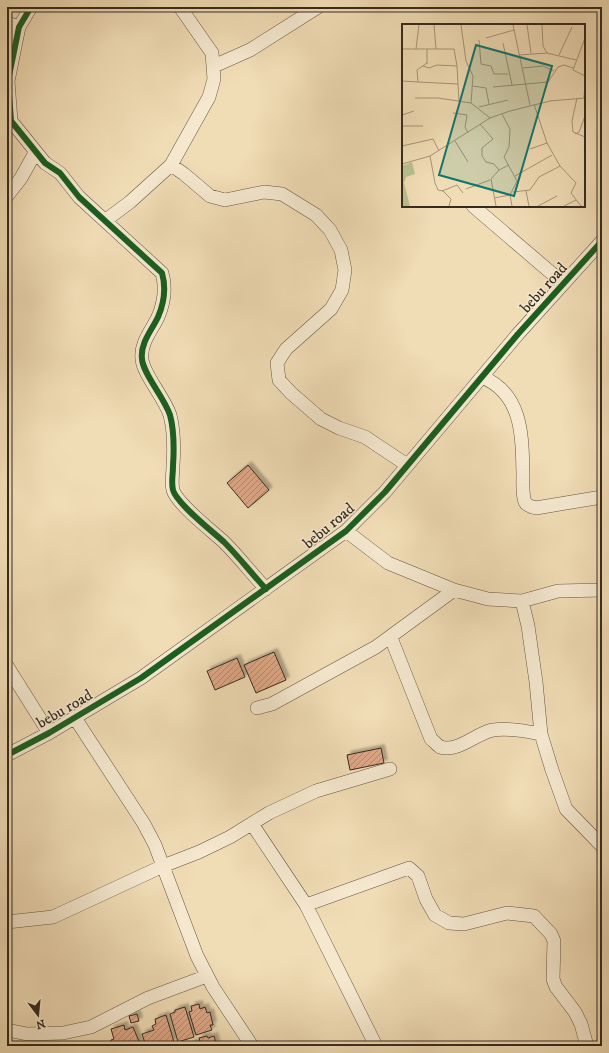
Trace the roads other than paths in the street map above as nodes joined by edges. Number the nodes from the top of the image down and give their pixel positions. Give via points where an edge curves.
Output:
1 (31, 7) edge
2 (180, 7) edge
3 (318, 7) edge
4 (13, 25) edge
5 (214, 66) junction
6 (7, 80) edge
7 (35, 153) junction
8 (171, 165) junction
9 (7, 196) edge
10 (474, 207) edge
11 (106, 220) junction
12 (602, 241) edge
13 (563, 284) junction
14 (482, 377) junction
15 (407, 465) junction
16 (602, 497) edge
17 (346, 531) junction
18 (266, 589) junction
19 (454, 590) junction
20 (602, 590) edge
21 (522, 601) junction
22 (391, 638) junction
23 (7, 666) edge
24 (257, 708) dead end
25 (75, 718) junction
26 (49, 733) junction
27 (541, 734) junction
28 (7, 755) edge
29 (390, 769) dead end
30 (252, 824) junction
31 (602, 846) edge
32 (163, 866) junction
33 (306, 905) junction
34 (7, 922) edge
35 (207, 976) junction
36 (7, 1030) edge
37 (252, 1046) edge
38 (376, 1046) edge
39 (587, 1046) edge

1 - 4 street
2 - 5 street via 212,53
3 - 5 street via 250,50
4 - 6 street
5 - 8 street via 214,79 208,97
6 - 7 street via 11,121
7 - 9 street
7 - 11 street via 60,172 79,197
8 - 11 street
8 - 15 street via 210,196 225,200 264,192 282,194 316,215 330,230 341,250 345,270 342,290 331,309 286,349 278,363 279,380 321,419 365,437
10 - 13 street
11 - 18 street via 162,273 165,284 158,316 142,351 142,360 165,401 170,417 174,493 224,542
12 - 13 street, bebu road
13 - 14 street, bebu road
14 - 15 street, bebu road
14 - 16 street via 495,382 517,413 522,439 525,502 536,508
15 - 17 street, bebu road via 385,492
17 - 18 street, bebu road
17 - 19 street via 388,563
18 - 25 street, bebu road via 142,678
19 - 21 street via 488,599
19 - 22 street
20 - 21 street via 558,591
21 - 27 street via 528,626
22 - 24 street via 272,704
22 - 27 street via 431,739 440,747 466,742 490,730 510,728
23 - 26 street
25 - 26 street, bebu road
25 - 32 street via 144,824
26 - 28 street, bebu road
27 - 31 street via 566,809
29 - 30 street via 316,791
30 - 32 street via 199,852
30 - 33 street
32 - 34 street via 53,917
32 - 35 street
33 - 38 street
33 - 39 street via 409,868 418,876 435,915 450,923 471,922 507,913 534,916 552,934 553,979 578,1018
35 - 36 street via 148,998 91,1027 63,1033 27,1034
35 - 37 street

